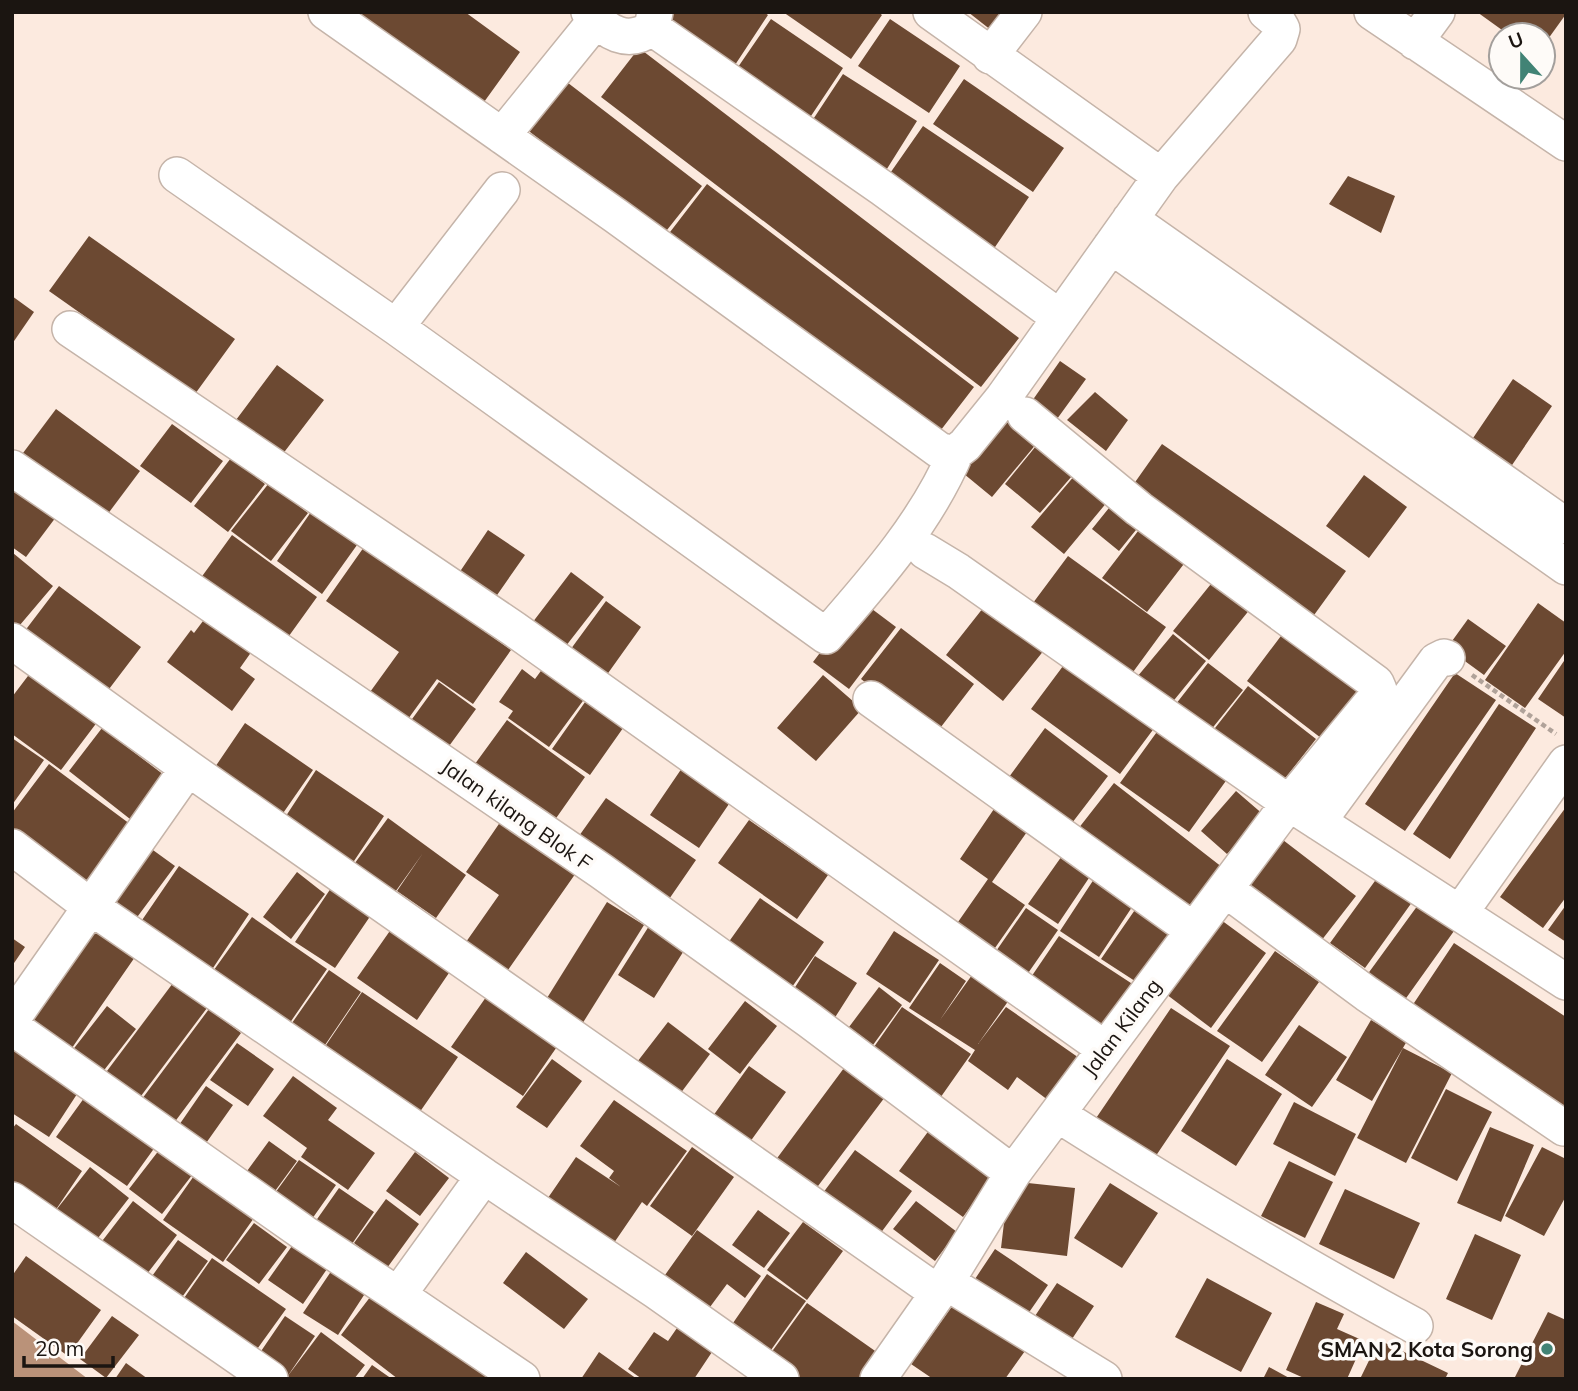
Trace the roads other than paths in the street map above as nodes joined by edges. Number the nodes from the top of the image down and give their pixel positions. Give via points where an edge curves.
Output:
1 (326, 12) edge
2 (931, 12) edge
3 (1024, 12) edge
4 (1266, 12) edge
5 (1372, 12) edge
6 (1437, 12) edge
7 (592, 16) edge
8 (653, 20) edge
9 (1415, 41) junction
10 (990, 56) junction
11 (502, 136) junction
12 (1566, 143) edge
13 (177, 175) dead end
14 (1161, 176) junction
15 (502, 190) dead end
16 (1121, 233) junction
17 (1059, 317) junction
18 (396, 327) junction
19 (70, 329) dead end
20 (1025, 415) dead end
21 (956, 452) junction
22 (12, 468) edge
23 (1566, 526) edge
24 (925, 551) dead end
25 (1566, 568) edge
26 (12, 641) edge
27 (1447, 658) road end
28 (871, 699) dead end
29 (1566, 763) edge
30 (188, 768) junction
31 (1289, 803) junction
32 (1318, 822) junction
33 (12, 847) edge
34 (1225, 888) junction
35 (92, 907) junction
36 (1460, 913) junction
37 (1193, 930) junction
38 (1566, 982) edge
39 (12, 1019) edge
40 (12, 1027) edge
41 (1105, 1049) junction
42 (1057, 1114) junction
43 (1564, 1128) edge
44 (1013, 1173) junction
45 (484, 1176) junction
46 (12, 1200) edge
47 (942, 1288) junction
48 (398, 1295) junction
49 (1415, 1326) dead end
50 (270, 1379) edge
51 (522, 1379) edge
52 (781, 1379) edge
53 (878, 1379) edge
54 (1104, 1379) edge

1 - 11 street
2 - 10 street
3 - 10 street
4 - 14 street via 1282,29 1279,39
5 - 9 street
6 - 9 street
7 - 8 street via 613,34 630,38
7 - 11 street
8 - 17 street
9 - 12 street
10 - 14 street
11 - 21 street via 939,450
13 - 18 street
14 - 16 street
15 - 18 street
16 - 17 street
16 - 23 street
16 - 25 street
17 - 21 street via 1003,398
18 - 21 street via 826,636 881,572 942,484
19 - 41 street via 514,629
20 - 31 street, Jalan Kilang via 1139,509 1376,683 1372,702
22 - 44 street, Jalan kilang Blok F via 601,872
24 - 31 street
26 - 30 street
27 - 32 street via 1436,661
28 - 37 street
29 - 36 street
30 - 35 street
30 - 47 street
31 - 32 street
31 - 34 street, Jalan Kilang
32 - 36 street
33 - 35 street
34 - 37 street, Jalan Kilang
34 - 43 street via 1367,994
35 - 39 street
35 - 45 street
36 - 38 street
37 - 41 street, Jalan Kilang
40 - 48 street
41 - 42 street, Jalan Kilang
42 - 44 street, Jalan Kilang
42 - 49 street via 1303,1265
44 - 47 street, Jalan Kilang
45 - 48 street
45 - 52 street
46 - 50 street
47 - 53 street, Jalan Kilang
47 - 54 street
48 - 51 street

